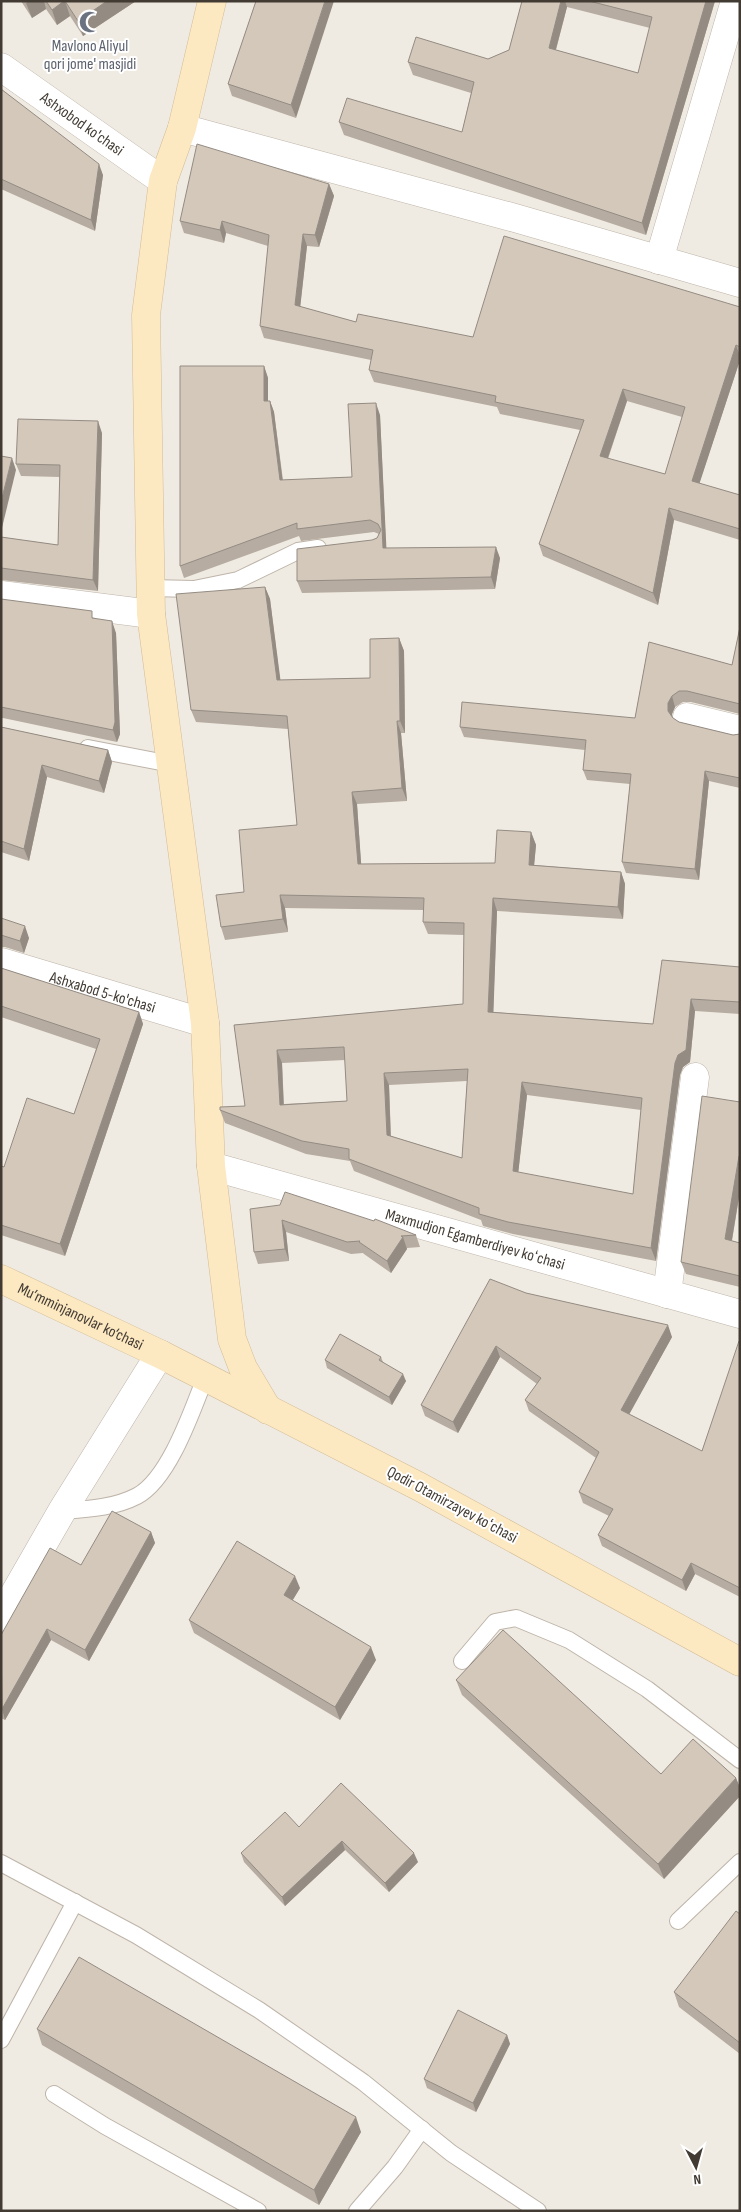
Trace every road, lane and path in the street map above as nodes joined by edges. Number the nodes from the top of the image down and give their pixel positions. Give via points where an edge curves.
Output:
1 (212, 1) edge
2 (736, 1) edge
3 (1, 67) edge
4 (182, 128) junction
5 (163, 182) junction
6 (659, 260) junction
7 (740, 284) edge
8 (336, 546) edge
9 (1, 595) edge
10 (150, 601) junction
11 (687, 718) dead end
12 (740, 730) edge
13 (77, 746) edge
14 (171, 764) junction
15 (1, 962) edge
16 (205, 1023) junction
17 (695, 1077) dead end
18 (211, 1166) junction
19 (1, 1279) edge
20 (667, 1294) junction
21 (740, 1314) edge
22 (160, 1354) junction
23 (205, 1378) junction
24 (268, 1410) junction
25 (62, 1511) junction
26 (1, 1617) edge
27 (462, 1661) dead end
28 (740, 1662) edge
29 (740, 1760) edge
30 (740, 1862) edge
31 (1, 1863) edge
32 (75, 1902) junction
33 (678, 1921) dead end
34 (1, 2040) edge
35 (54, 2094) dead end
36 (422, 2129) junction
37 (258, 2211) edge
38 (358, 2211) edge
39 (538, 2211) edge

1 - 4 main road
2 - 6 street
3 - 5 street, Ashxobod ko'chasi
4 - 5 main road
4 - 6 street
5 - 10 main road via 146,315
6 - 7 street
8 - 10 lane via 298,551 238,580
9 - 10 street
10 - 14 main road
11 - 12 street
13 - 14 lane
14 - 16 main road
15 - 16 street, Ashxabod 5-ko'chasi
16 - 18 main road
17 - 20 street
18 - 20 street, Maxmudjon Egamberdiyev koʻchasi
18 - 24 main road via 232,1339 243,1368
19 - 22 main road, Mu’mminjanovlar ko‘chasi
20 - 21 street, Maxmudjon Egamberdiyev koʻchasi
22 - 23 main road, Qodir Otamirzayev koʻchasi
22 - 25 street
23 - 24 main road, Qodir Otamirzayev koʻchasi
23 - 25 lane via 187,1424 157,1479 139,1495 127,1500 95,1508
24 - 28 main road, Qodir Otamirzayev koʻchasi via 420,1486
25 - 26 street
27 - 29 lane via 495,1622 516,1618 570,1640 648,1689
30 - 33 lane
31 - 32 lane
32 - 34 lane
32 - 36 lane via 259,2010 363,2082
35 - 37 lane
36 - 38 lane
36 - 39 lane via 451,2153

